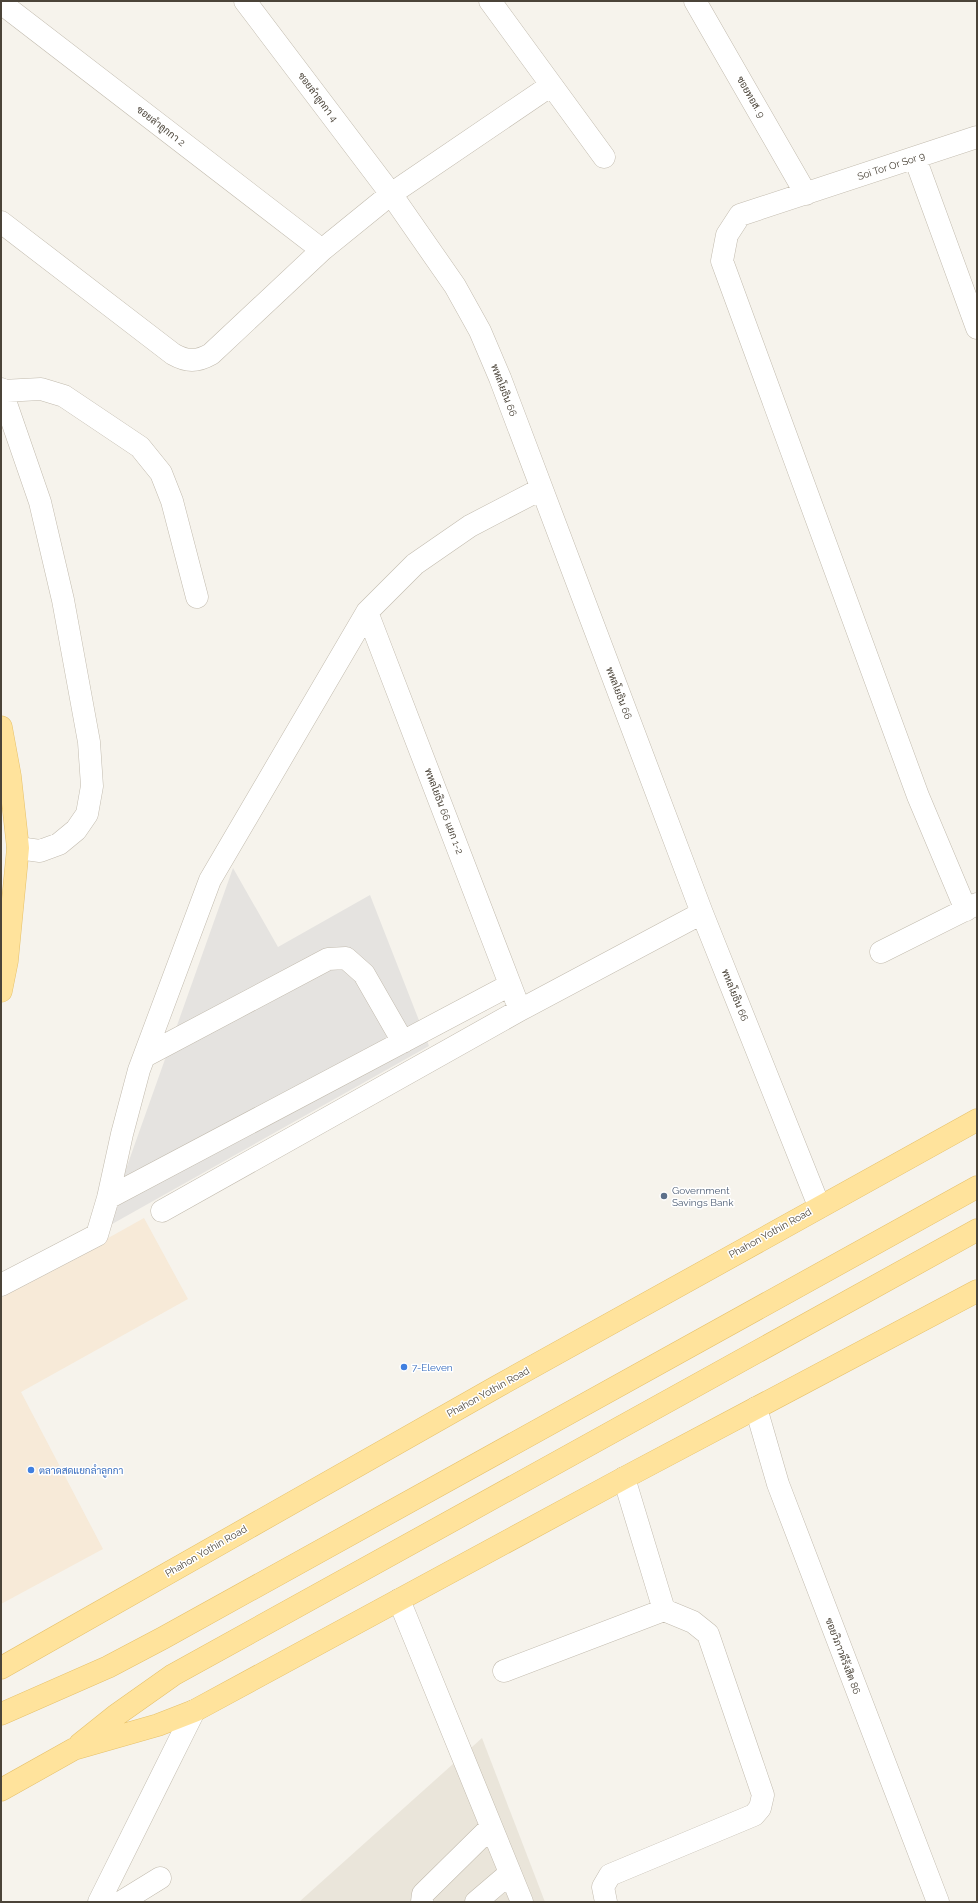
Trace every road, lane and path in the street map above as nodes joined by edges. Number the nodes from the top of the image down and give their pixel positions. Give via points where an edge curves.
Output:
1 (245, 1) edge
2 (490, 1) edge
3 (695, 1) edge
4 (1, 2) edge
5 (550, 86) junction
6 (977, 137) edge
7 (604, 156) dead end
8 (916, 158) junction
9 (392, 194) junction
10 (806, 194) junction
11 (1, 222) edge
12 (322, 250) junction
13 (977, 328) edge
14 (2, 390) edge
15 (541, 490) junction
16 (197, 597) dead end
17 (368, 612) junction
18 (1, 727) edge
19 (18, 848) junction
20 (971, 907) edge
21 (702, 913) junction
22 (881, 952) dead end
23 (510, 985) junction
24 (1, 991) edge
25 (520, 1010) junction
26 (403, 1042) junction
27 (145, 1056) junction
28 (977, 1120) edge
29 (977, 1187) edge
30 (108, 1198) junction
31 (819, 1206) junction
32 (162, 1211) dead end
33 (977, 1230) edge
34 (1, 1286) edge
35 (977, 1291) edge
36 (756, 1408) junction
37 (624, 1478) junction
38 (399, 1600) junction
39 (664, 1610) junction
40 (1, 1668) edge
41 (504, 1671) dead end
42 (194, 1711) junction
43 (1, 1714) edge
44 (74, 1749) junction
45 (1, 1790) edge
46 (492, 1827) junction
47 (510, 1873) junction
48 (160, 1878) dead end
49 (99, 1902) edge
50 (121, 1902) edge
51 (422, 1902) edge
52 (476, 1902) edge
53 (522, 1902) edge
54 (606, 1902) edge
55 (938, 1902) edge

1 - 9 street, ซอยลำลูกกา 4
2 - 5 street
3 - 10 street, ซอยทอส. 9
4 - 12 street, ซอยลำลูกกา 2
5 - 7 street
5 - 9 street
6 - 8 street, Soi Tor Or Sor 9
8 - 10 street, Soi Tor Or Sor 9
8 - 13 street
9 - 12 street
9 - 15 street, พหลโยธิน 66 via 455,286 480,331
10 - 20 street, Soi Tor Or Sor 9 via 740,215 727,235 722,261 918,796
11 - 12 street via 173,354 194,361 212,354
14 - 16 street via 41,389 64,396 140,447 161,473 172,501
14 - 19 street via 40,502 63,600 89,742 92,786 87,814 76,830 59,844 40,851
15 - 17 street via 470,526 415,564
15 - 21 street, พหลโยธิน 66
17 - 23 street, พหลโยธิน 66 แยก 1-2
17 - 27 street via 210,880
18 - 19 main road via 10,776
19 - 24 main road via 7,961
20 - 22 street
21 - 25 street
21 - 31 street, พหลโยธิน 66
23 - 25 street, พหลโยธิน 66 แยก 1-2
23 - 26 street
25 - 32 street
26 - 27 street via 364,974 346,958 328,959
26 - 30 street
27 - 30 street via 122,1134
28 - 31 main road, Phahon Yothin Road
29 - 43 main road via 163,1638 108,1667
30 - 34 street via 97,1235
31 - 40 main road, Phahon Yothin Road
33 - 44 main road via 173,1675
35 - 36 main road
36 - 37 main road
36 - 55 street, ซอยวิภาวดีรังสิต 86 via 780,1491
37 - 38 main road
37 - 39 street
38 - 42 main road
38 - 46 street
39 - 41 street
39 - 54 street via 693,1622 708,1634 763,1794 760,1808 754,1815 610,1875 604,1887
42 - 44 main road via 158,1725
42 - 49 street
44 - 45 main road
46 - 47 street
46 - 51 street via 423,1894
47 - 52 street
47 - 53 street
48 - 50 street

